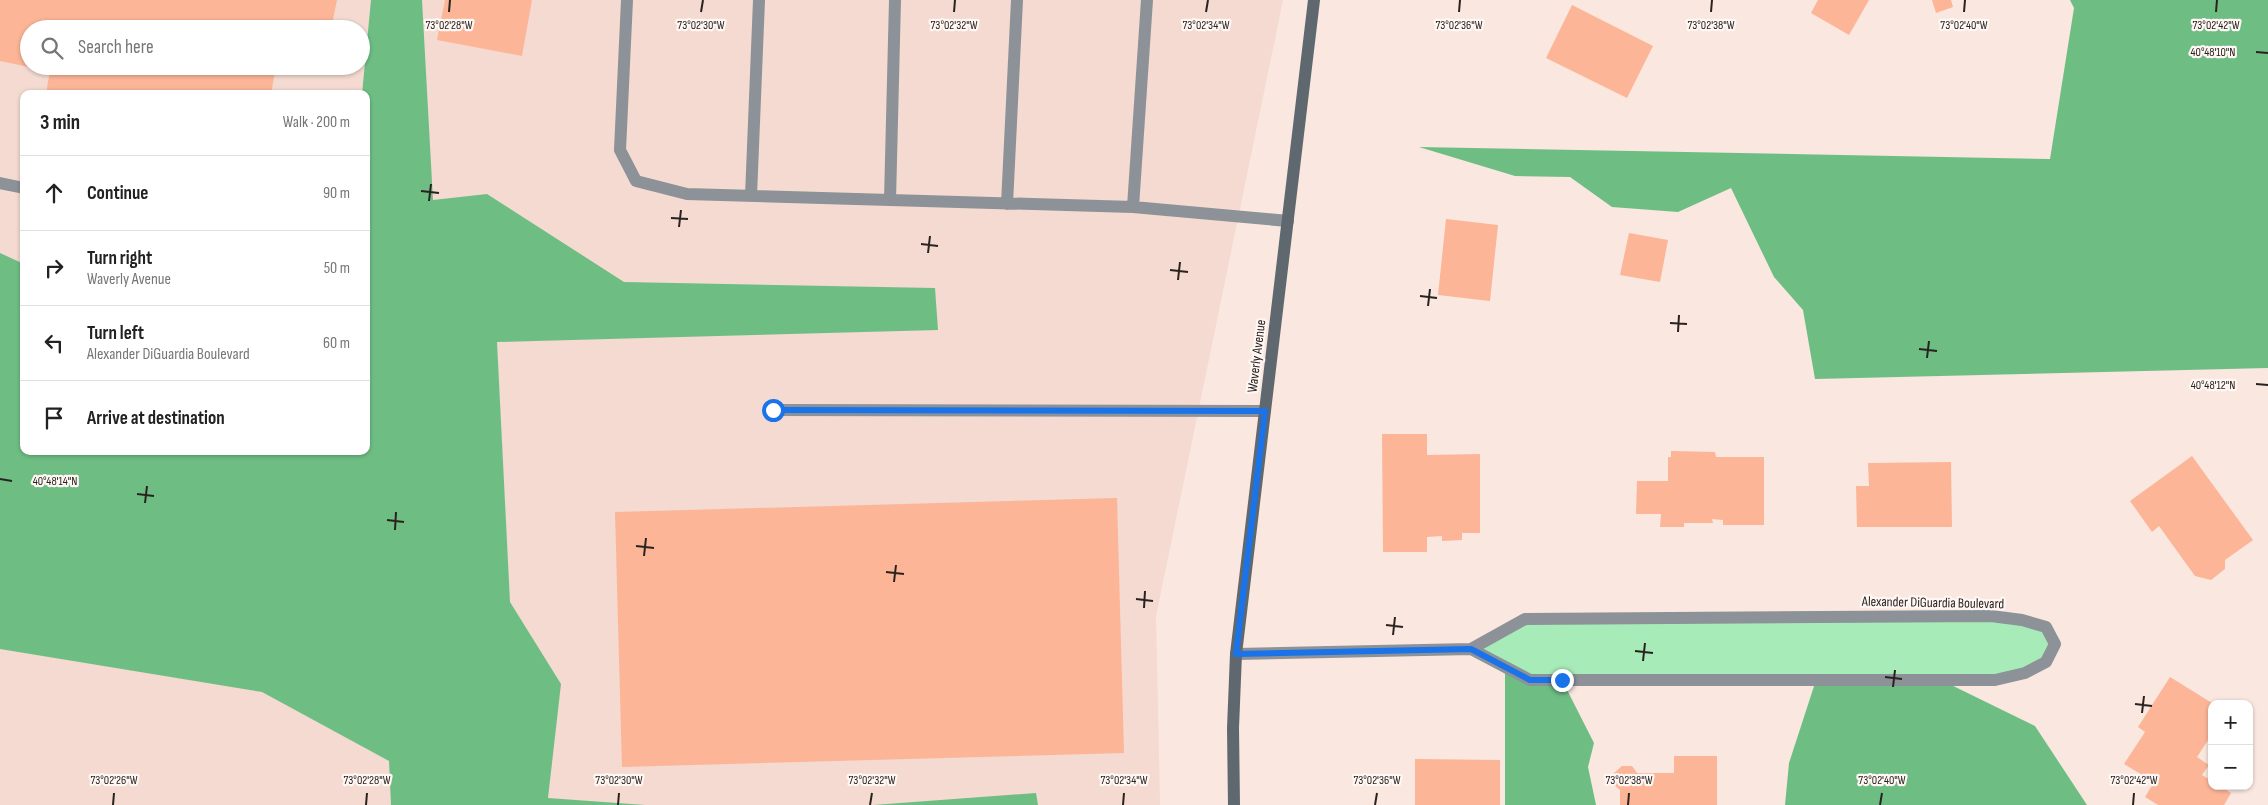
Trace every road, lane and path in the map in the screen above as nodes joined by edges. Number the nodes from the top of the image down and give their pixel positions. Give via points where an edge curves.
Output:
1 (627, 0) edge
2 (759, 0) edge
3 (896, 0) edge
4 (1017, 0) edge
5 (1147, 0) edge
6 (1314, 0) edge
7 (0, 183) edge
8 (20, 187) edge
9 (751, 196) junction
10 (890, 200) junction
11 (1007, 204) junction
12 (1133, 207) junction
13 (1288, 221) junction
14 (773, 410) dead end
15 (1265, 411) junction
16 (1471, 649) junction
17 (1236, 654) junction
18 (1234, 805) edge

1 - 9 street via 620,150 636,181 686,194
2 - 9 street
3 - 10 street
4 - 11 street
5 - 12 street
6 - 13 street, Waverly Avenue
7 - 8 street
9 - 10 street
10 - 11 street
11 - 12 street
12 - 13 street
13 - 15 street, Waverly Avenue
14 - 15 street
15 - 17 street, Waverly Avenue
16 - 16 street, Alexander DiGuardia Boulevard via 1530,680 1995,680 2046,662 2055,644 2046,627 1991,616 1525,619
16 - 17 street, Alexander DiGuardia Boulevard
17 - 18 street, Waverly Avenue

